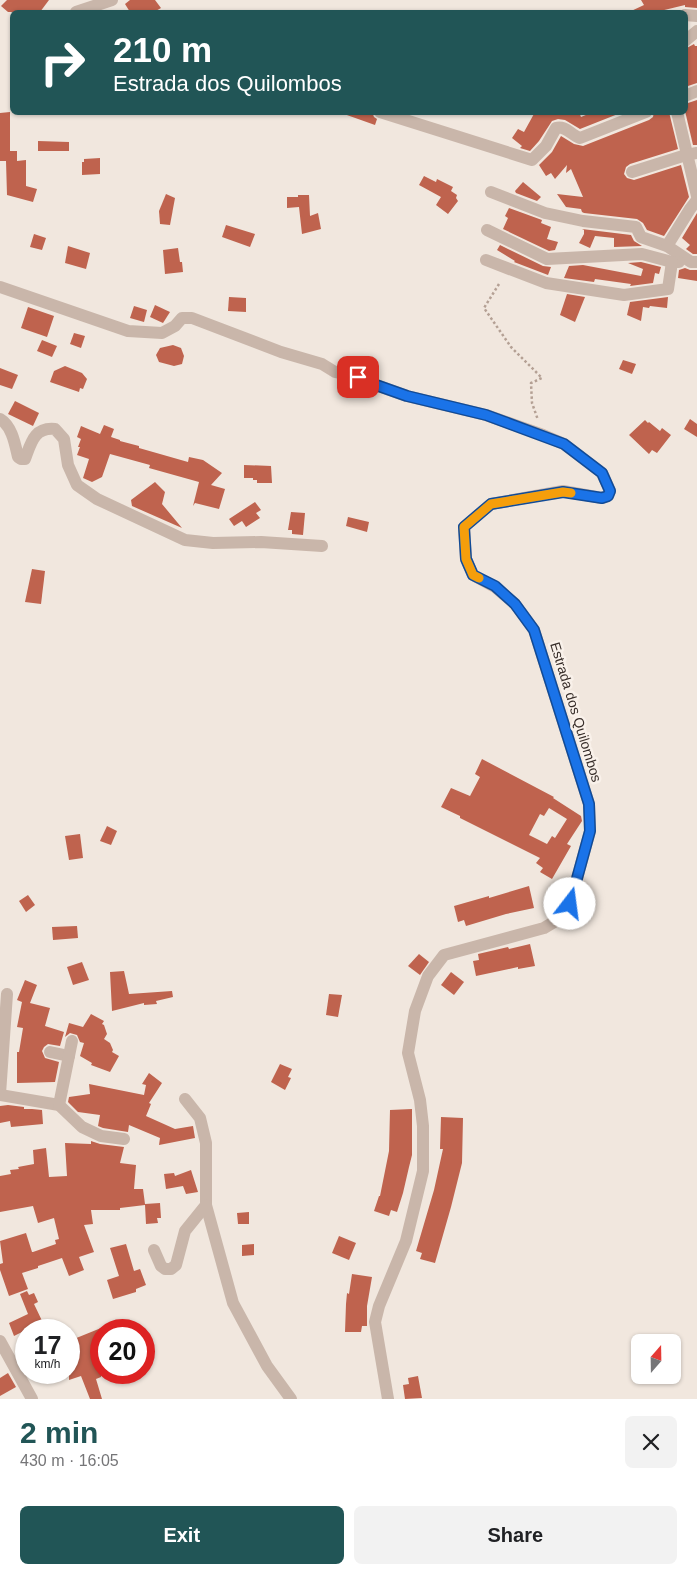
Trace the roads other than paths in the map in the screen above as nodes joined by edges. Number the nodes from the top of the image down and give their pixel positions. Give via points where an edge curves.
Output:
1 (112, 0) edge
2 (82, 10) edge
3 (390, 115) edge
4 (638, 115) edge
5 (678, 115) edge
6 (692, 154) edge
7 (632, 172) dead end
8 (491, 192) dead end
9 (697, 196) edge
10 (697, 200) edge
11 (487, 230) dead end
12 (672, 253) junction
13 (486, 260) dead end
14 (694, 262) edge
15 (0, 287) edge
16 (0, 418) edge
17 (322, 546) dead end
18 (8, 994) dead end
19 (72, 1041) dead end
20 (50, 1052) dead end
21 (69, 1056) junction
22 (0, 1094) edge
23 (185, 1099) dead end
24 (59, 1104) junction
25 (124, 1139) dead end
26 (206, 1205) junction
27 (154, 1250) dead end
28 (0, 1341) edge
29 (32, 1399) edge
30 (291, 1399) edge
31 (388, 1399) edge

1 - 2 street
3 - 4 street via 532,160 546,146 556,128 562,127 580,138
5 - 6 street
6 - 7 street
6 - 9 street
8 - 12 street via 545,213 636,227 641,237
10 - 12 street
11 - 12 street via 548,259
12 - 13 street via 668,289 624,295 546,282
12 - 14 street
15 - 31 street, Estrada dos Quilombos via 128,331 162,333 182,318 192,318 407,396 486,415 564,444 602,473 610,491 602,498 563,492 491,504 464,527 466,559 473,575 495,586 515,604 534,630 589,804 590,831 570,904 560,919 544,928 444,955 428,976 415,1010 408,1053 420,1100 423,1171 406,1241 375,1322
16 - 17 street via 7,423 21,460 25,459 31,442 41,430 54,429 64,440 68,465 78,485 97,500 185,540
18 - 22 street
19 - 21 street
20 - 21 street
21 - 24 street
22 - 24 street
23 - 26 street via 200,1118 206,1143
24 - 25 street via 82,1127 101,1136
26 - 27 street via 185,1231 176,1265 165,1269
26 - 30 street via 233,1303 267,1366
28 - 29 street

